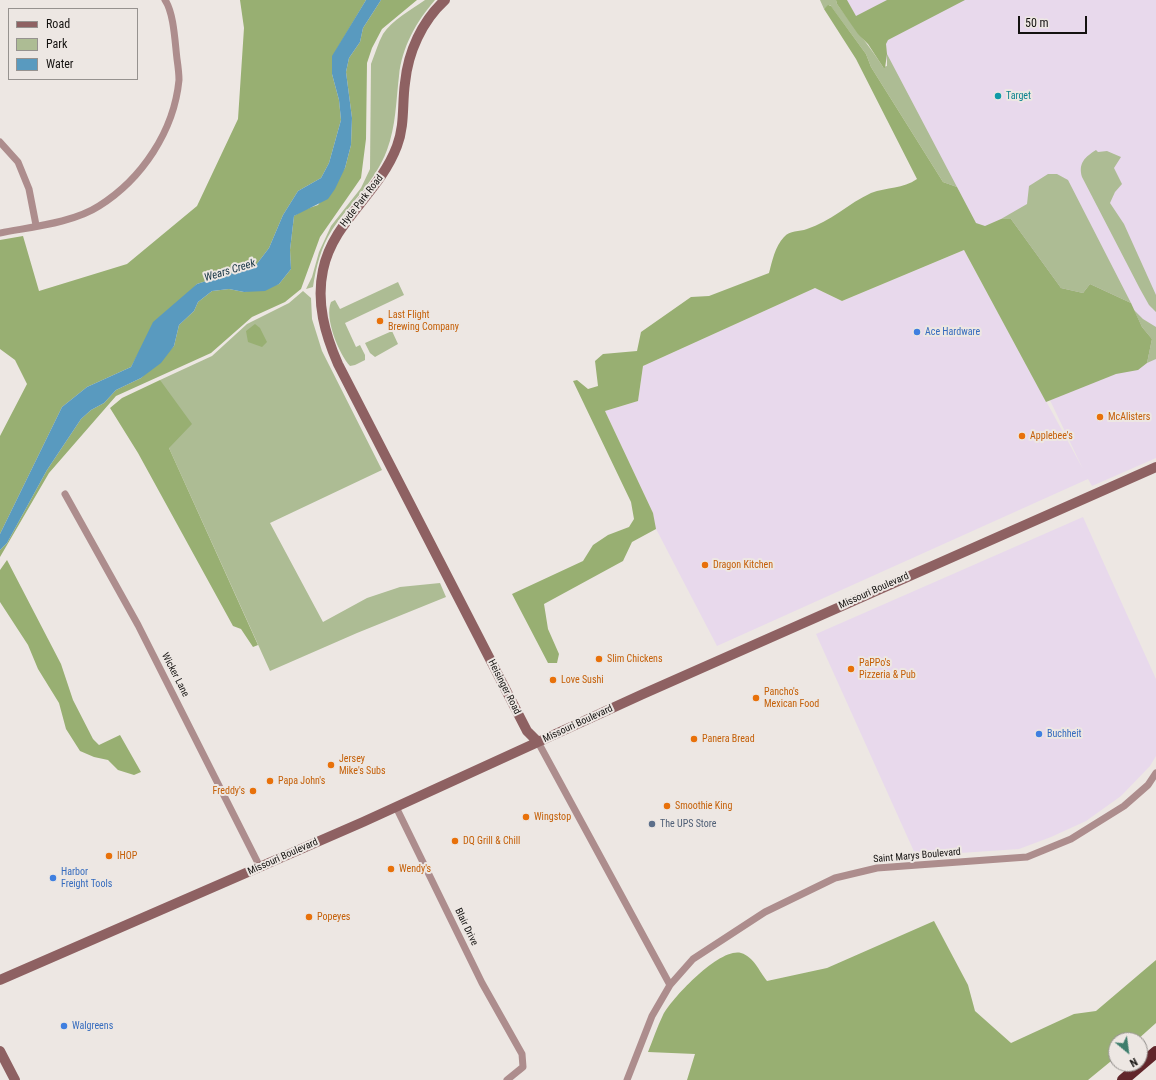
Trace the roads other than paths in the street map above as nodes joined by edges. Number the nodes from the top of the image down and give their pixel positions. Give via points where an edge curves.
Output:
1 (165, 0) edge
2 (445, 0) edge
3 (0, 142) edge
4 (36, 225) junction
5 (0, 232) edge
6 (348, 383) joint
7 (1156, 468) edge
8 (65, 494) dead end
9 (538, 742) junction
10 (1156, 773) edge
11 (396, 807) junction
12 (260, 867) junction
13 (0, 980) edge
14 (670, 985) junction
15 (0, 1051) edge
16 (1156, 1052) edge
17 (15, 1080) edge
18 (507, 1080) edge
19 (627, 1080) edge
20 (1124, 1080) edge

1 - 4 street via 169,5 179,79 172,112 162,139 135,177 98,207 66,220
2 - 6 main road, Hyde Park Road via 428,19 412,50 405,83 402,129 390,161 378,182 337,233 323,270 320,291 323,324
3 - 4 street via 18,162 29,190
4 - 5 street
6 - 9 main road, Heisinger Road via 527,731
7 - 9 main road, Missouri Boulevard
8 - 12 street, Wicker Lane via 138,625
9 - 11 main road, Missouri Boulevard
9 - 14 street, Heisinger Road
10 - 14 street, Saint Marys Boulevard via 1148,786 1124,806 1071,839 1027,857 877,868 835,878 765,912 693,959
11 - 12 main road, Missouri Boulevard
11 - 18 street, Blair Drive via 482,983 522,1054 523,1067
12 - 13 main road, Missouri Boulevard
14 - 19 street, Saint Marys Boulevard via 652,1016
15 - 17 main road
16 - 20 highway

